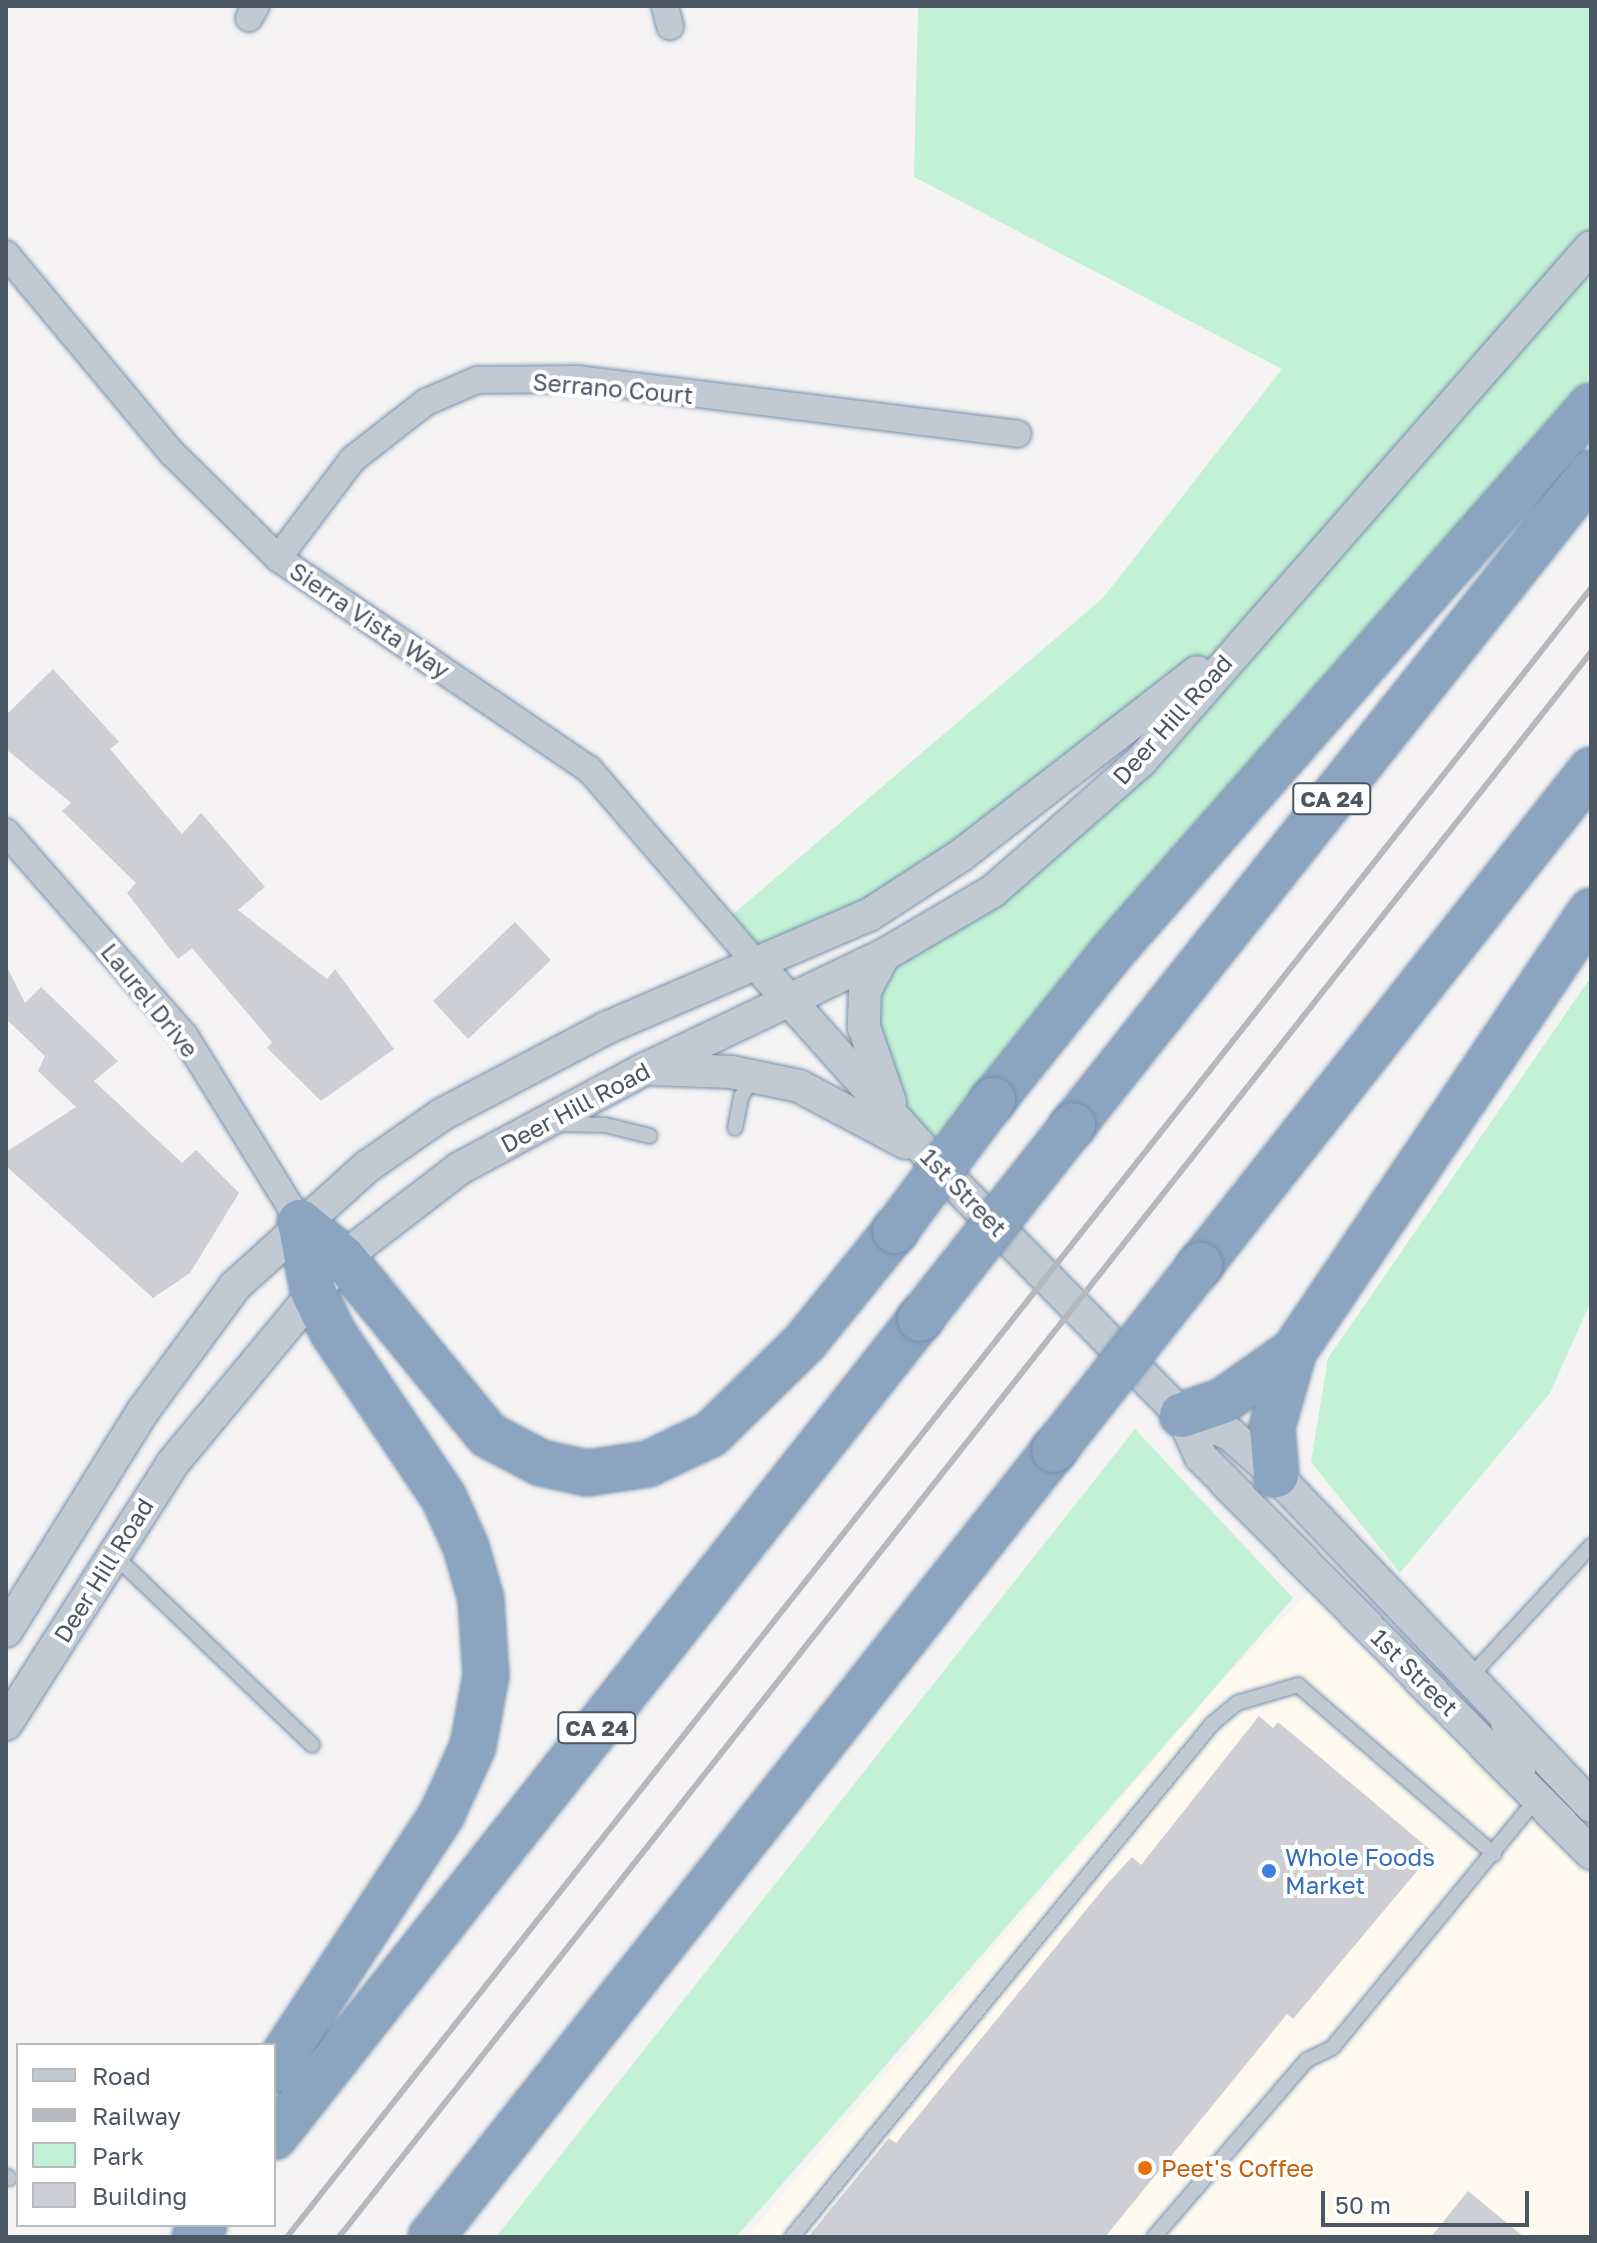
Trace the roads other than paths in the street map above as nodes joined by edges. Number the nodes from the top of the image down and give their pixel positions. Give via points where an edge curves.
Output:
1 (1591, 247) edge
2 (6, 254) edge
3 (1591, 406) edge
4 (1018, 434) dead end
5 (1591, 473) edge
6 (278, 558) junction
7 (1261, 619) junction
8 (1591, 770) edge
9 (6, 832) edge
10 (1591, 911) edge
11 (884, 955) junction
12 (755, 962) junction
13 (785, 1001) junction
14 (645, 1069) junction
15 (754, 1077) junction
16 (540, 1124) junction
17 (735, 1128) dead end
18 (650, 1136) dead end
19 (918, 1143) junction
20 (300, 1222) junction
21 (343, 1258) junction
22 (313, 1291) junction
23 (1294, 1351) junction
24 (1182, 1415) junction
25 (1276, 1475) junction
26 (1591, 1546) edge
27 (113, 1553) junction
28 (6, 1631) edge
29 (1477, 1689) junction
30 (6, 1724) edge
31 (312, 1745) dead end
32 (1541, 1801) junction
33 (1591, 1806) edge
34 (1591, 1830) edge
35 (1591, 1853) edge
36 (1494, 1854) junction
37 (276, 2067) edge
38 (276, 2134) edge
39 (431, 2237) edge
40 (792, 2237) edge
41 (1154, 2237) edge

1 - 7 street, Deer Hill Road
2 - 6 street, Sierra Vista Way via 172,453
3 - 21 highway, bridge via 1136,924 804,1343 725,1423 665,1459 600,1473 541,1463 488,1435
4 - 6 street, Serrano Court via 578,379 477,380 426,402 353,459
5 - 38 highway, CA 24, bridge
6 - 12 street, Sierra Vista Way via 589,769
7 - 11 street, Deer Hill Road via 1141,761 993,891
7 - 12 street, Deer Hill Road via 1120,737 960,856 869,915
8 - 39 highway, bridge
9 - 20 street, Laurel Drive via 184,1035
10 - 23 highway
11 - 13 street, Deer Hill Road
11 - 19 street via 865,990 864,1027 876,1076
12 - 13 street, 1st Street
12 - 20 street, Deer Hill Road via 606,1028 441,1115
13 - 14 street, Deer Hill Road
13 - 19 street, 1st Street
14 - 15 street
14 - 16 street, Deer Hill Road
15 - 17 lane via 741,1097
15 - 19 street via 799,1086
16 - 18 lane via 605,1125
16 - 21 street, Deer Hill Road via 460,1168
19 - 24 street, 1st Street
20 - 21 highway
20 - 22 highway
20 - 28 street, Deer Hill Road via 235,1286 152,1399
21 - 22 street, Deer Hill Road
22 - 27 street, Deer Hill Road via 172,1464
22 - 37 highway via 333,1333 456,1523 481,1599 486,1675 473,1746 442,1814
23 - 24 highway via 1223,1401
23 - 25 highway via 1272,1427
24 - 25 street, 1st Street via 1230,1434
24 - 32 street, 1st Street via 1201,1457
25 - 29 street, 1st Street
26 - 29 lane
27 - 30 street, Deer Hill Road
27 - 31 lane
29 - 32 lane
29 - 33 street, 1st Street
32 - 34 street via 1574,1813
32 - 35 street, 1st Street
32 - 36 lane
36 - 40 lane via 1298,1685 1237,1703 1202,1736
36 - 41 lane via 1332,2048 1307,2060

